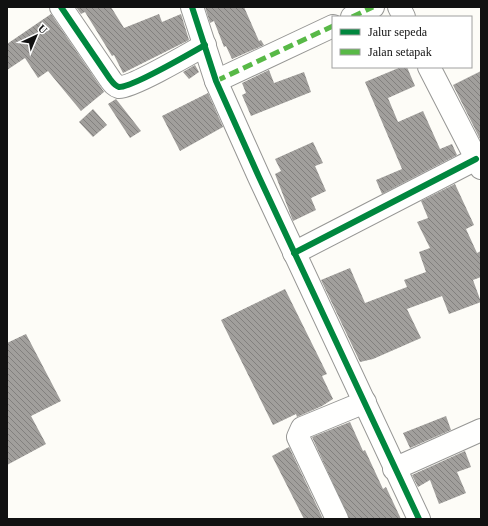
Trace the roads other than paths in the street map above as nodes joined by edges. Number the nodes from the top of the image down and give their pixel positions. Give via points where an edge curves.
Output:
1 (61, 7) edge
2 (192, 7) edge
3 (373, 7) edge
4 (399, 7) edge
5 (354, 16) edge
6 (404, 16) edge
7 (332, 26) edge
8 (205, 45) junction
9 (430, 68) edge
10 (216, 81) junction
11 (478, 163) edge
12 (294, 253) junction
13 (364, 402) junction
14 (481, 430) edge
15 (394, 469) junction
16 (337, 519) edge
17 (419, 519) edge

1 - 8 street via 114,85 119,87 133,83
2 - 8 street
3 - 5 street
4 - 6 street
7 - 10 street
8 - 10 street
9 - 11 street
10 - 12 street
11 - 12 street
12 - 13 street
13 - 15 street
13 - 16 street via 302,428 298,434
14 - 15 street
15 - 17 street

